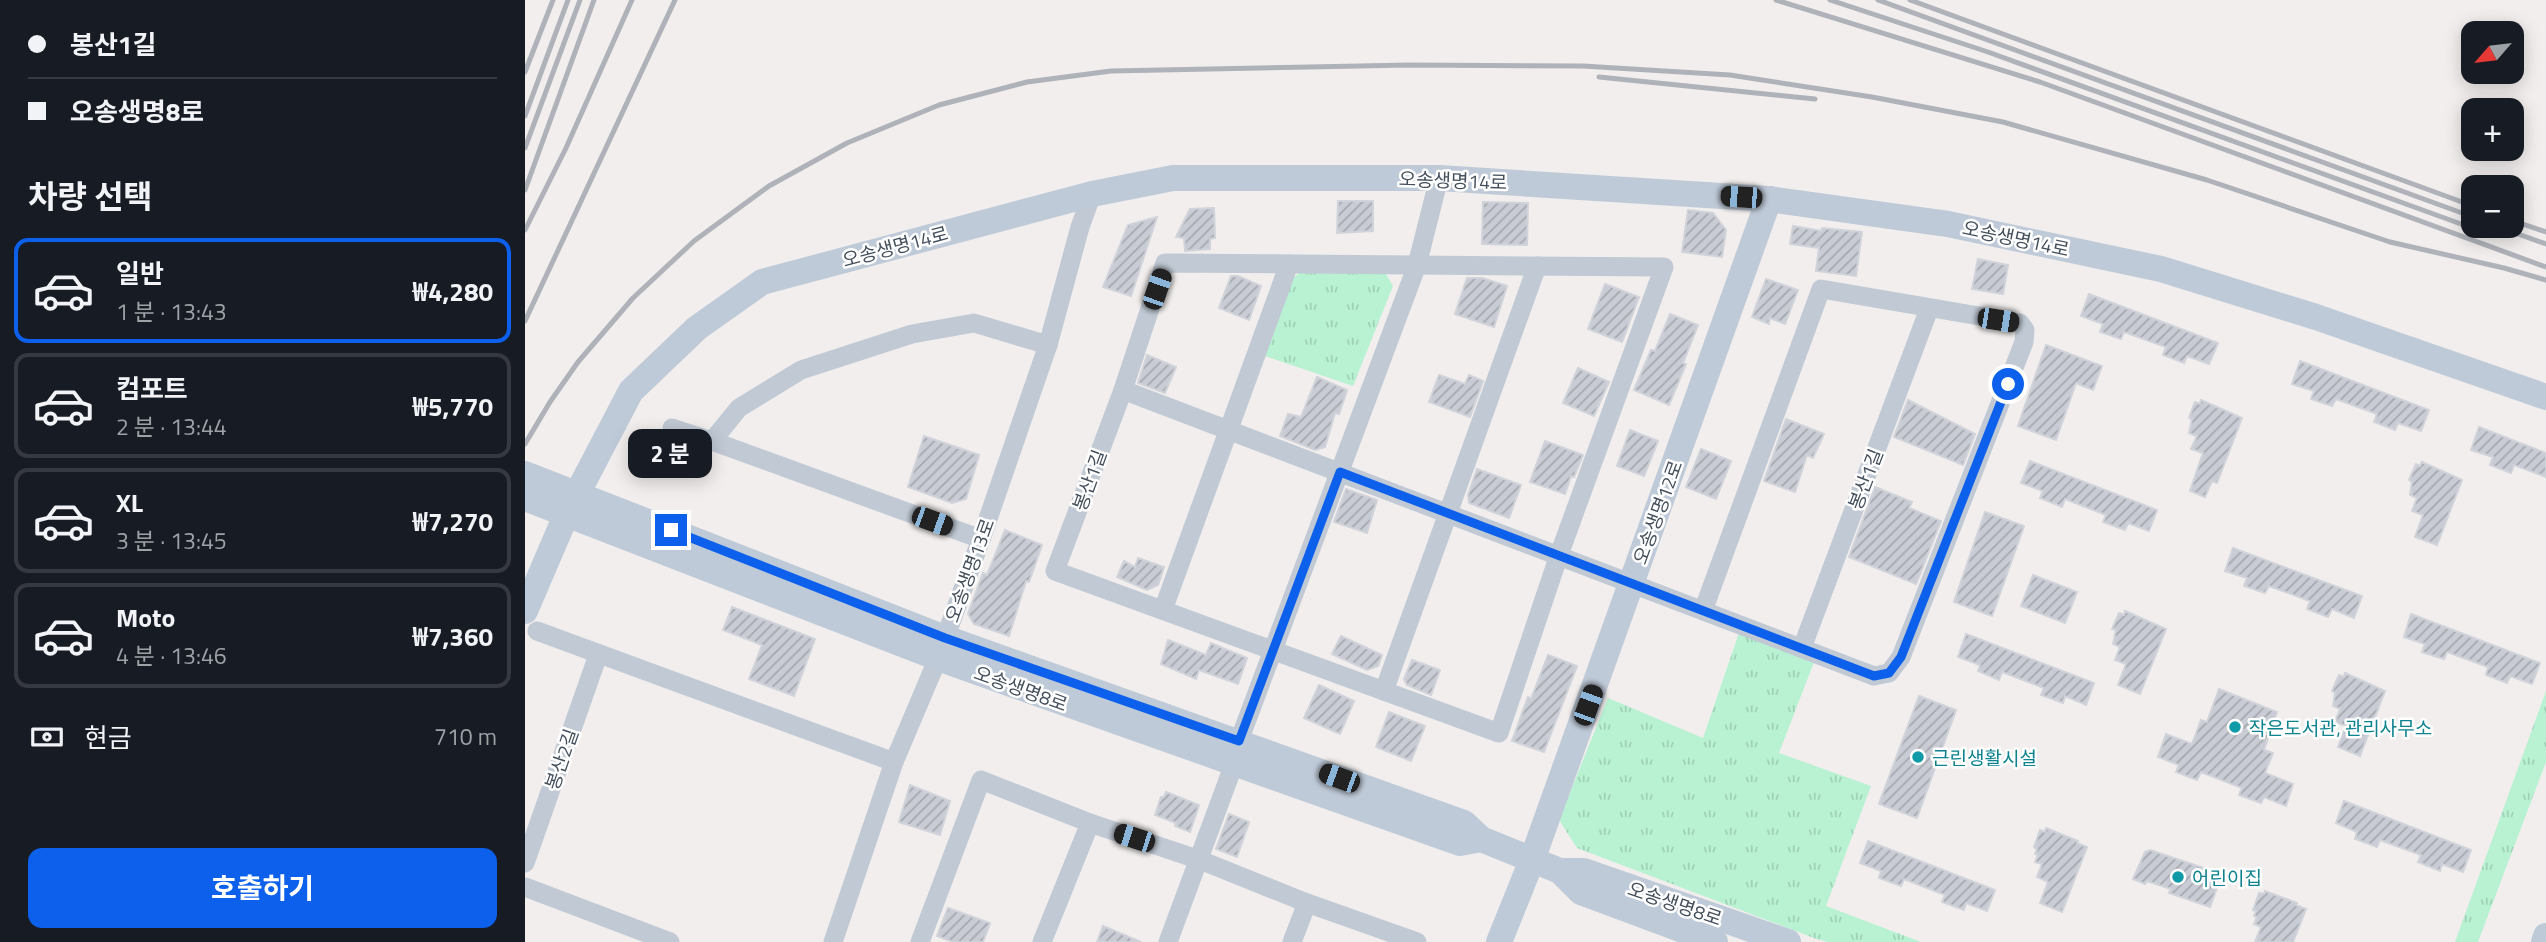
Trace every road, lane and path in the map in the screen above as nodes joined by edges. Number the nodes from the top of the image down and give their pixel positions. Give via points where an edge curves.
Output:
1 (1439, 178) junction
2 (1092, 194) junction
3 (1769, 199) junction
4 (1289, 264) junction
5 (1417, 265) junction
6 (1538, 266) junction
7 (1929, 309) junction
8 (1048, 345) junction
9 (1123, 390) junction
10 (2546, 397) edge
11 (672, 428) dead end
12 (1227, 429) junction
13 (712, 441) junction
14 (1340, 472) junction
15 (525, 474) edge
16 (525, 498) edge
17 (572, 503) junction
18 (1448, 513) junction
19 (981, 538) junction
20 (1559, 555) junction
21 (1632, 583) junction
22 (1163, 610) junction
23 (1703, 611) junction
24 (531, 621) edge
25 (941, 648) junction
26 (1802, 648) junction
27 (1273, 651) junction
28 (598, 655) junction
29 (1384, 691) junction
30 (1237, 753) junction
31 (894, 762) junction
32 (1090, 823) junction
33 (1200, 859) junction
34 (1532, 860) junction
35 (525, 863) edge
36 (1560, 871) junction
37 (525, 887) edge
38 (1307, 903) junction
39 (2546, 936) edge
40 (670, 942) edge
41 (833, 942) edge
42 (920, 942) edge
43 (1042, 942) edge
44 (1168, 942) edge
45 (1292, 942) edge
46 (1417, 942) edge
47 (1499, 942) edge
48 (1715, 942) edge
49 (1788, 942) edge
50 (2544, 942) edge

1 - 2 street, 오송생명14로 via 1173,178
1 - 3 street, 오송생명14로
1 - 5 street
2 - 8 street, 오송생명13로
2 - 17 street, 오송생명14로 via 762,282 697,328 631,391
3 - 10 street, 오송생명14로 via 1948,224 2161,270 2316,317
3 - 21 street, 오송생명12로
4 - 5 street
4 - 9 street, 봉산1길 via 1165,263
4 - 12 street
5 - 6 street
5 - 14 street
6 - 18 street
6 - 20 street via 1664,267
7 - 23 street via 1821,289
7 - 26 street, 봉산1길
7 - 26 street via 2021,323 2024,342 1901,657 1889,673 1874,676
8 - 13 street via 974,323 912,334 801,370 739,408
8 - 19 street, 오송생명13로
9 - 12 street
9 - 22 street, 봉산1길 via 1055,571
11 - 13 street
12 - 14 street
12 - 22 street
13 - 19 street
14 - 18 street
14 - 27 street
15 - 17 street
16 - 17 street
17 - 24 street, 오송생명14로
17 - 25 street, 오송생명8로
18 - 20 street
18 - 29 street
19 - 25 street, 오송생명13로
20 - 21 street
20 - 29 street via 1499,733
21 - 23 street
21 - 34 street, 오송생명12로
22 - 27 street
23 - 26 street
24 - 28 street
25 - 30 street, 오송생명8로
25 - 31 street, 오송생명13로
27 - 29 street
27 - 30 street
28 - 31 street
28 - 35 street, 봉산2길
30 - 33 street
30 - 34 street, 오송생명8로 via 1460,843 1481,839
31 - 41 street, 오송생명13로
32 - 33 street
32 - 42 street via 981,780
32 - 43 street
33 - 38 street
33 - 44 street
34 - 36 street, 오송생명8로
34 - 47 street, 오송생명12로
36 - 48 street, 오송생명8로 via 1581,891
36 - 49 street, 오송생명8로 via 1584,871
37 - 40 street
38 - 45 street
38 - 46 street
39 - 50 street

